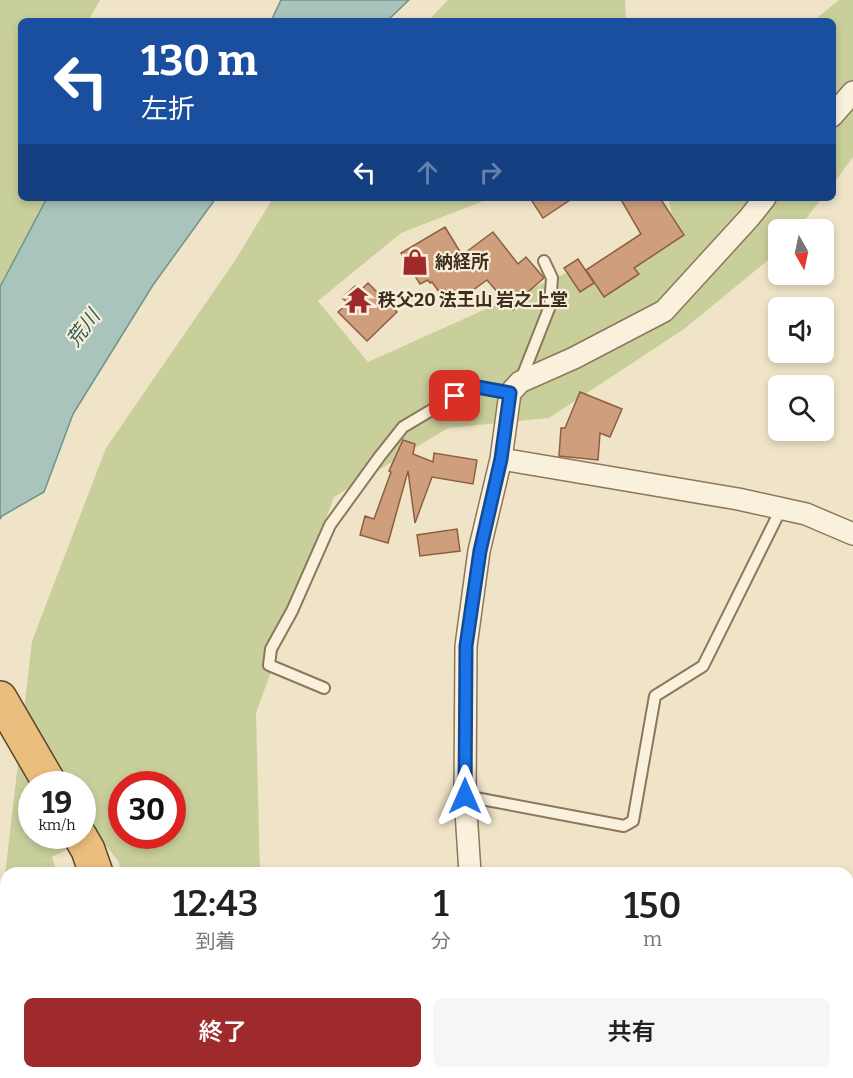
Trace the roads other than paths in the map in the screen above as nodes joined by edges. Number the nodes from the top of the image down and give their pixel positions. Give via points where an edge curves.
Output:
1 (853, 92) edge
2 (836, 111) edge
3 (763, 201) edge
4 (544, 261) dead end
5 (515, 387) junction
6 (501, 459) junction
7 (781, 509) junction
8 (853, 534) edge
9 (324, 688) dead end
10 (0, 698) edge
11 (42, 771) edge
12 (465, 796) junction
13 (470, 867) edge

1 - 2 street
3 - 5 street via 664,311
4 - 5 lane via 552,278 550,306
5 - 6 street
5 - 9 lane via 472,386 403,427 330,525 271,649 269,665
6 - 7 street
6 - 12 street via 480,551 466,646
7 - 8 street via 806,514
7 - 12 lane via 703,666 655,696 633,821 624,826
10 - 11 highway
12 - 13 street

